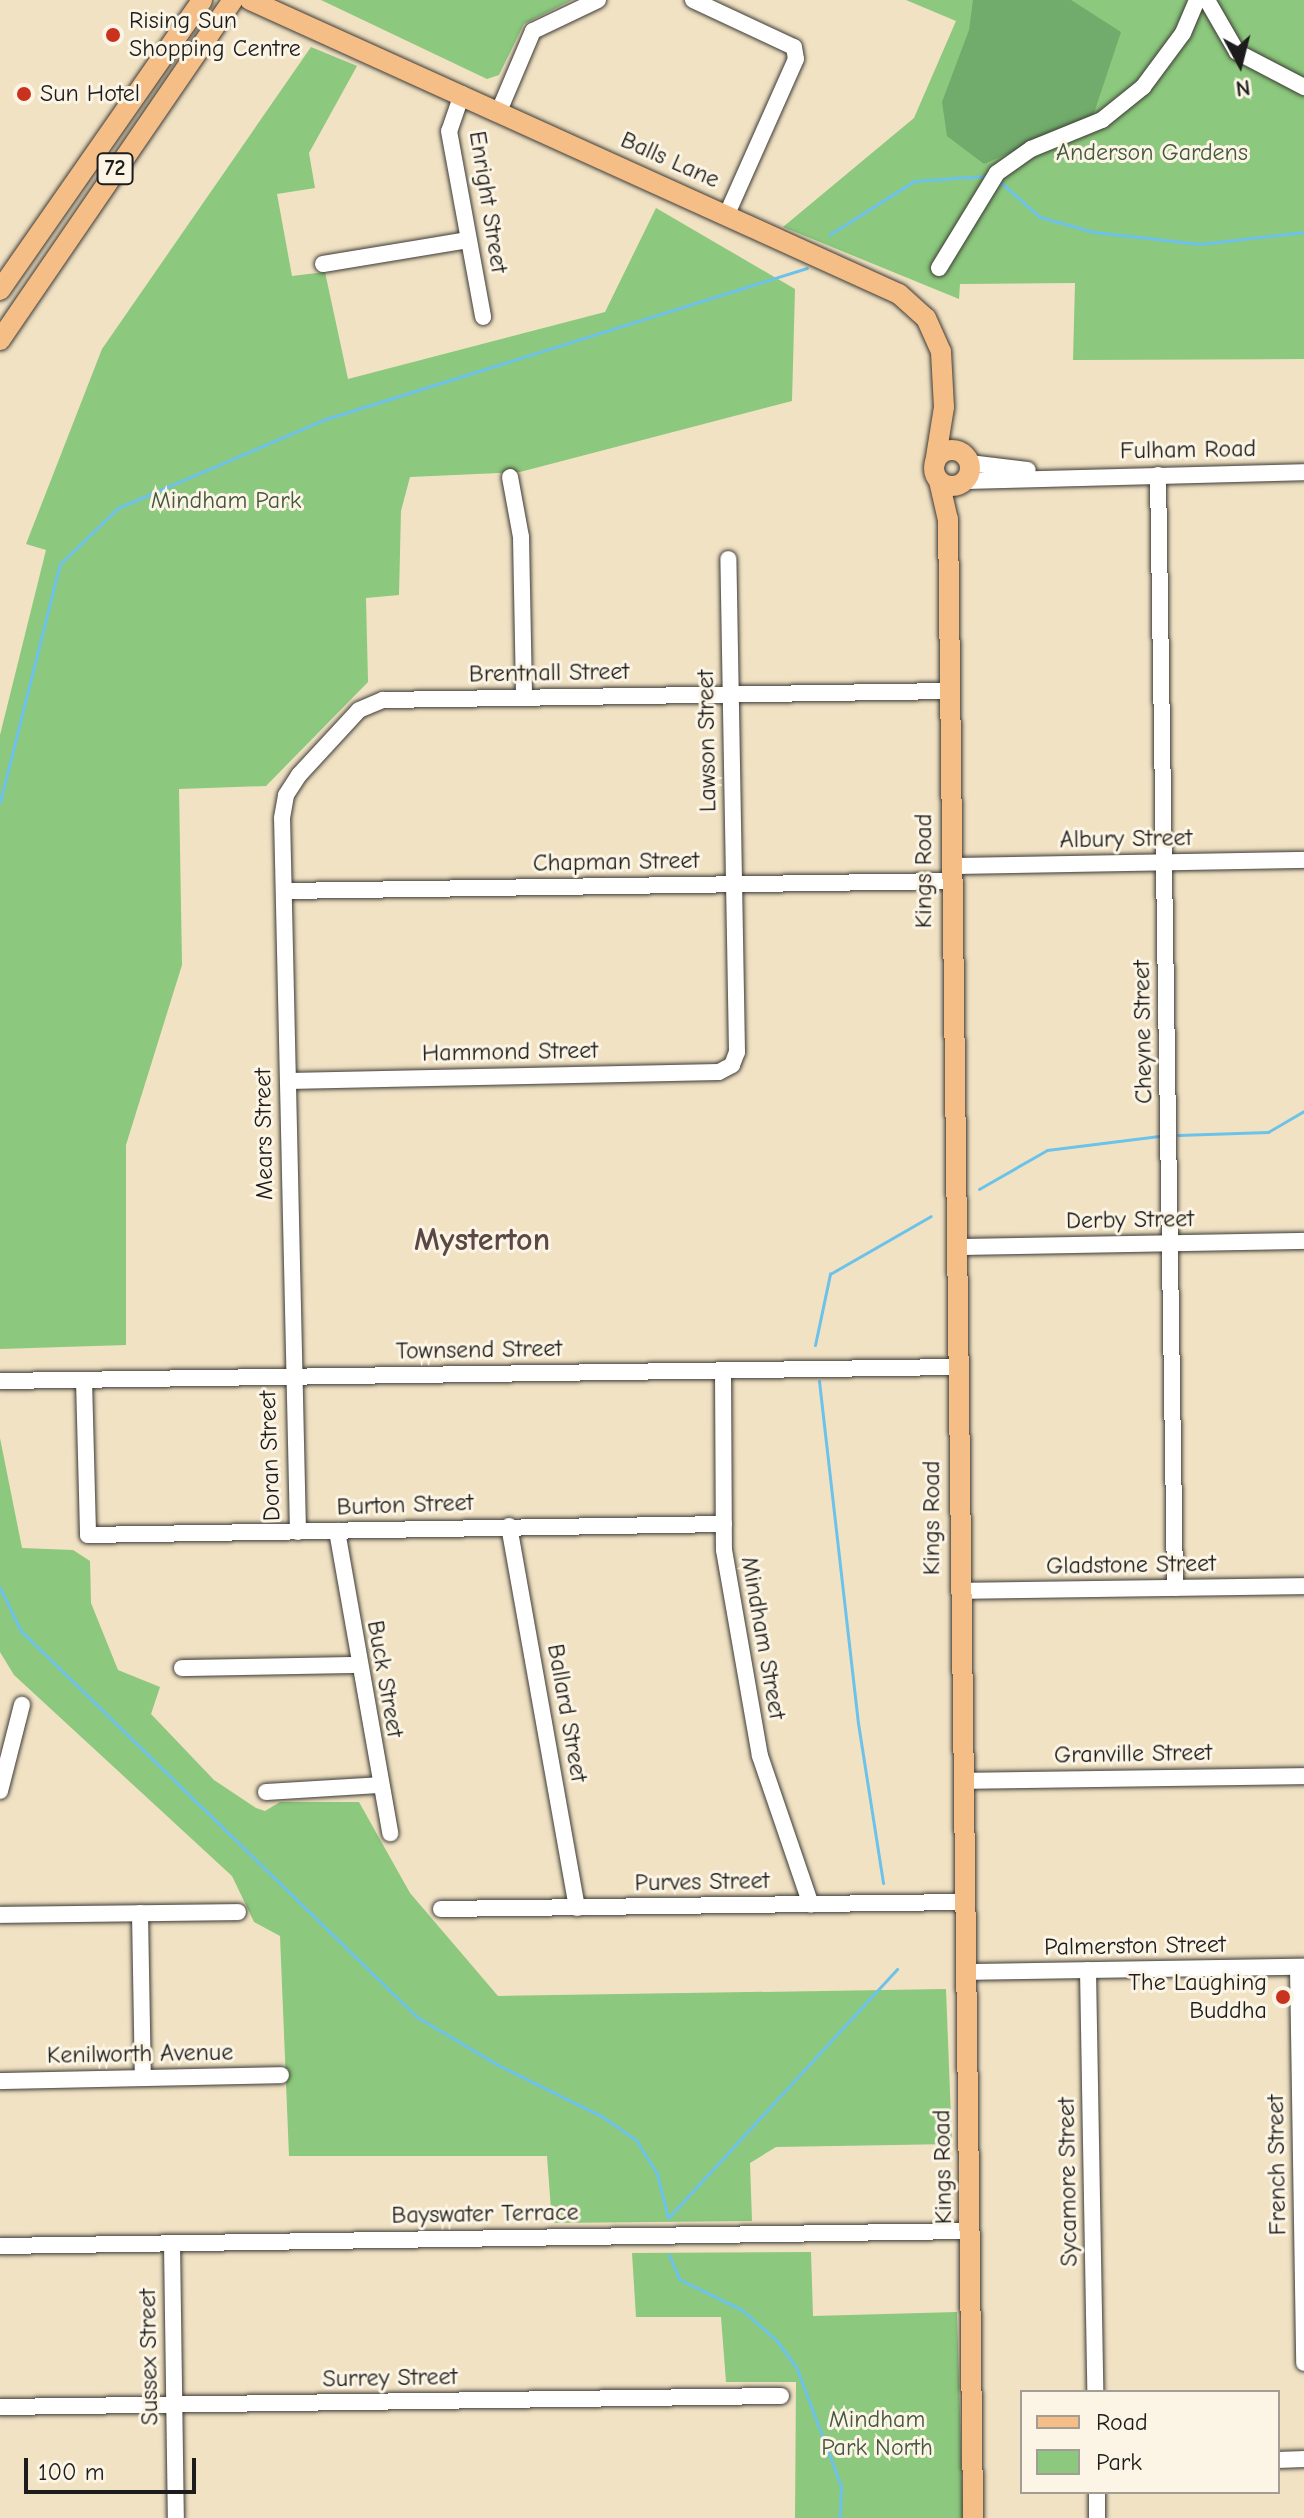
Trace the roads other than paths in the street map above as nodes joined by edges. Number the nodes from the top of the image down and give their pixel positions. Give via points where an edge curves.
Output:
1 (202, 0) edge
2 (233, 0) edge
3 (250, 0) edge
4 (291, 0) edge
5 (598, 0) edge
6 (693, 0) edge
7 (1197, 0) edge
8 (1207, 0) edge
9 (301, 23) junction
10 (1304, 87) edge
11 (462, 94) junction
12 (499, 111) junction
13 (727, 214) junction
14 (468, 240) junction
15 (323, 264) dead end
16 (939, 268) dead end
17 (3, 283) edge
18 (483, 317) dead end
19 (0, 340) edge
20 (944, 407) junction
21 (955, 471) junction
22 (1304, 472) edge
23 (1158, 475) junction
24 (510, 477) dead end
25 (728, 559) dead end
26 (951, 691) junction
27 (730, 696) junction
28 (524, 697) junction
29 (1304, 860) edge
30 (1164, 863) junction
31 (950, 874) junction
32 (734, 884) junction
33 (284, 891) junction
34 (732, 1065) joint
35 (288, 1081) junction
36 (1304, 1241) edge
37 (1170, 1243) junction
38 (956, 1247) junction
39 (958, 1367) junction
40 (723, 1370) junction
41 (291, 1377) junction
42 (84, 1380) junction
43 (0, 1381) edge
44 (724, 1524) junction
45 (509, 1526) junction
46 (337, 1531) junction
47 (298, 1532) junction
48 (1304, 1586) edge
49 (1175, 1588) junction
50 (959, 1591) junction
51 (358, 1665) junction
52 (182, 1668) dead end
53 (22, 1705) dead end
54 (1304, 1776) edge
55 (962, 1781) junction
56 (379, 1785) junction
57 (0, 1791) edge
58 (266, 1792) dead end
59 (390, 1833) dead end
60 (963, 1902) junction
61 (811, 1905) junction
62 (577, 1908) junction
63 (441, 1909) dead end
64 (238, 1912) dead end
65 (140, 1913) junction
66 (0, 1915) edge
67 (1301, 1967) edge
68 (1088, 1970) junction
69 (967, 1972) junction
70 (281, 2075) dead end
71 (143, 2078) junction
72 (0, 2081) edge
73 (970, 2231) junction
74 (172, 2243) junction
75 (0, 2246) edge
76 (1304, 2363) edge
77 (1095, 2390) edge
78 (781, 2396) dead end
79 (173, 2405) junction
80 (0, 2407) edge
81 (1304, 2459) edge
82 (1280, 2460) edge
83 (1097, 2494) edge
84 (176, 2518) edge
85 (973, 2518) edge
86 (1097, 2518) edge

1 - 17 main road, 72
2 - 19 main road, 72
3 - 9 main road, Balls Lane
4 - 9 main road
5 - 12 street via 533,31
6 - 13 street via 794,47 796,59
7 - 16 street via 1183,33 1143,87 1102,120 1031,149 994,177
8 - 10 street via 1237,52
9 - 11 main road, Balls Lane
11 - 12 main road, Balls Lane
11 - 14 street, Enright Street via 449,131
12 - 13 main road, Balls Lane
13 - 20 main road, Balls Lane via 899,294 919,310 937,337
14 - 15 street
14 - 18 street, Enright Street
20 - 21 main road, Balls Lane
20 - 21 main road, Balls Lane
21 - 23 street, Fulham Road
21 - 26 main road, Kings Road via 948,519
22 - 23 street, Fulham Road
23 - 30 street, Cheyne Street
24 - 28 street via 521,537
25 - 27 street, Lawson Street
26 - 27 street, Brentnall Street
26 - 31 main road, Kings Road
27 - 28 street, Brentnall Street
27 - 32 street, Lawson Street
28 - 33 street, Brentnall Street via 383,700 359,710 286,795
29 - 30 street, Albury Street
30 - 31 street, Albury Street
30 - 37 street, Cheyne Street
31 - 32 street, Chapman Street
31 - 38 main road, Kings Road
32 - 33 street, Chapman Street
32 - 34 street, Lawson Street via 737,1052
33 - 35 street, Mears Street
34 - 35 street, Hammond Street via 719,1072
35 - 41 street, Mears Street
36 - 37 street, Derby Street
37 - 38 street, Derby Street
37 - 49 street, Cheyne Street
38 - 39 main road, Kings Road
39 - 40 street, Townsend Street
39 - 50 main road, Kings Road
40 - 41 street, Townsend Street
40 - 44 street, Mindham Street
41 - 42 street, Townsend Street
41 - 47 street, Doran Street
42 - 43 street, Townsend Street
42 - 47 street, Burton Street via 88,1535
44 - 45 street, Burton Street
44 - 61 street, Mindham Street via 760,1756
45 - 46 street, Burton Street
45 - 62 street, Ballard Street
46 - 47 street, Burton Street
46 - 51 street, Buck Street
48 - 49 street, Gladstone Street
49 - 50 street, Gladstone Street
50 - 55 main road, Kings Road
51 - 52 street
51 - 56 street, Buck Street
53 - 57 street
54 - 55 street, Granville Street
55 - 60 main road, Kings Road
56 - 58 street
56 - 59 street, Buck Street
60 - 61 street, Purves Street
60 - 69 main road, Kings Road
61 - 62 street, Purves Street
62 - 63 street, Purves Street
64 - 65 street
65 - 66 street
65 - 71 street
67 - 68 street, Palmerston Street
67 - 76 street, French Street
68 - 69 street, Palmerston Street
68 - 77 street, Sycamore Street
69 - 73 main road, Kings Road
70 - 71 street, Kenilworth Avenue
71 - 72 street, Kenilworth Avenue
73 - 74 street, Bayswater Terrace
73 - 85 main road, Kings Road
74 - 75 street, Bayswater Terrace
74 - 79 street, Sussex Street
78 - 79 street, Surrey Street
79 - 80 street, Surrey Street
79 - 84 street, Sussex Street
81 - 82 street
83 - 86 street

